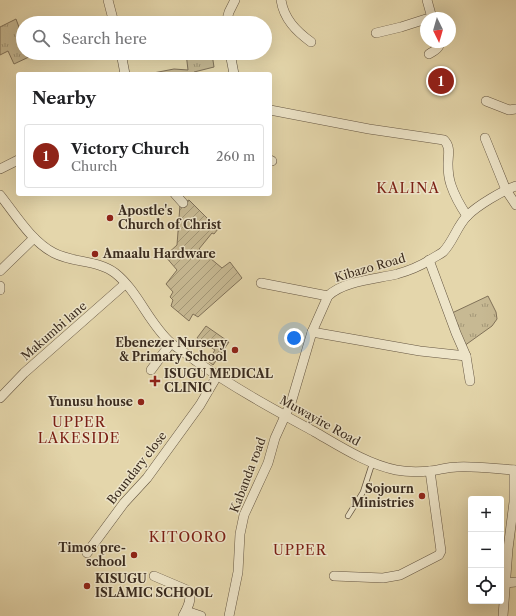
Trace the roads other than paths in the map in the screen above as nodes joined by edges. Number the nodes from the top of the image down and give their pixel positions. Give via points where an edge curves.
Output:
1 (108, 0) edge
2 (235, 0) edge
3 (281, 0) edge
4 (427, 0) edge
5 (428, 12) edge
6 (112, 16) edge
7 (228, 16) edge
8 (420, 21) edge
9 (376, 33) dead end
10 (311, 42) dead end
11 (438, 48) edge
12 (429, 54) dead end
13 (123, 60) edge
14 (231, 60) edge
15 (126, 72) edge
16 (234, 72) edge
17 (486, 101) dead end
18 (516, 109) edge
19 (272, 110) edge
20 (485, 138) dead end
21 (16, 161) edge
22 (0, 169) edge
23 (516, 186) edge
24 (506, 190) junction
25 (0, 195) edge
26 (177, 196) edge
27 (183, 203) dead end
28 (516, 205) edge
29 (467, 216) junction
30 (34, 238) junction
31 (429, 260) junction
32 (0, 271) edge
33 (260, 283) dead end
34 (125, 284) junction
35 (0, 286) edge
36 (0, 290) edge
37 (328, 296) junction
38 (312, 332) junction
39 (172, 343) junction
40 (466, 356) junction
41 (151, 370) dead end
42 (217, 376) junction
43 (470, 381) dead end
44 (0, 398) edge
45 (284, 416) junction
46 (372, 464) junction
47 (515, 470) edge
48 (430, 471) junction
49 (348, 516) dead end
50 (87, 553) dead end
51 (154, 576) dead end
52 (334, 576) dead end
53 (516, 582) edge
54 (505, 583) junction
55 (184, 614) edge
56 (200, 616) edge
57 (229, 616) edge
58 (502, 616) edge

1 - 6 street
2 - 7 street
3 - 10 street via 294,28
4 - 5 street
8 - 9 street
11 - 12 street
13 - 15 street
14 - 16 street
17 - 18 street via 509,110
19 - 29 street via 444,140 448,143 448,165 452,186
20 - 24 street
21 - 22 street
23 - 24 street, Kibazo Road
24 - 28 street
24 - 29 street, Kibazo Road
25 - 30 street, Muwayire Road
26 - 27 street
29 - 31 street, Kibazo Road via 444,250
30 - 32 street
30 - 34 street, Muwayire Road via 53,253 109,269
31 - 37 street, Kibazo Road via 403,272 348,285
31 - 40 street
33 - 37 street
34 - 39 street, Muwayire Road
34 - 44 street, Makumbi lane via 24,373
35 - 36 street
37 - 38 street, Kibazo Road
38 - 40 street via 420,351
38 - 45 street, Kibazo Road via 295,392
39 - 41 street
39 - 42 street, Muwayire Road
40 - 43 street
42 - 45 street, Muwayire Road
42 - 50 street, Boundary close via 200,405 147,478 124,503
45 - 46 street, Muwayire Road
45 - 57 street, Kabanda road via 268,463 244,515 238,572
46 - 48 street, Muwayire Road via 397,470
46 - 49 lane via 363,492
47 - 48 street, Muwayire Road via 476,466
47 - 54 street via 514,508
48 - 52 street via 441,551 439,555 400,575 384,578
51 - 55 street via 190,592
53 - 54 street
54 - 58 street
55 - 56 street

